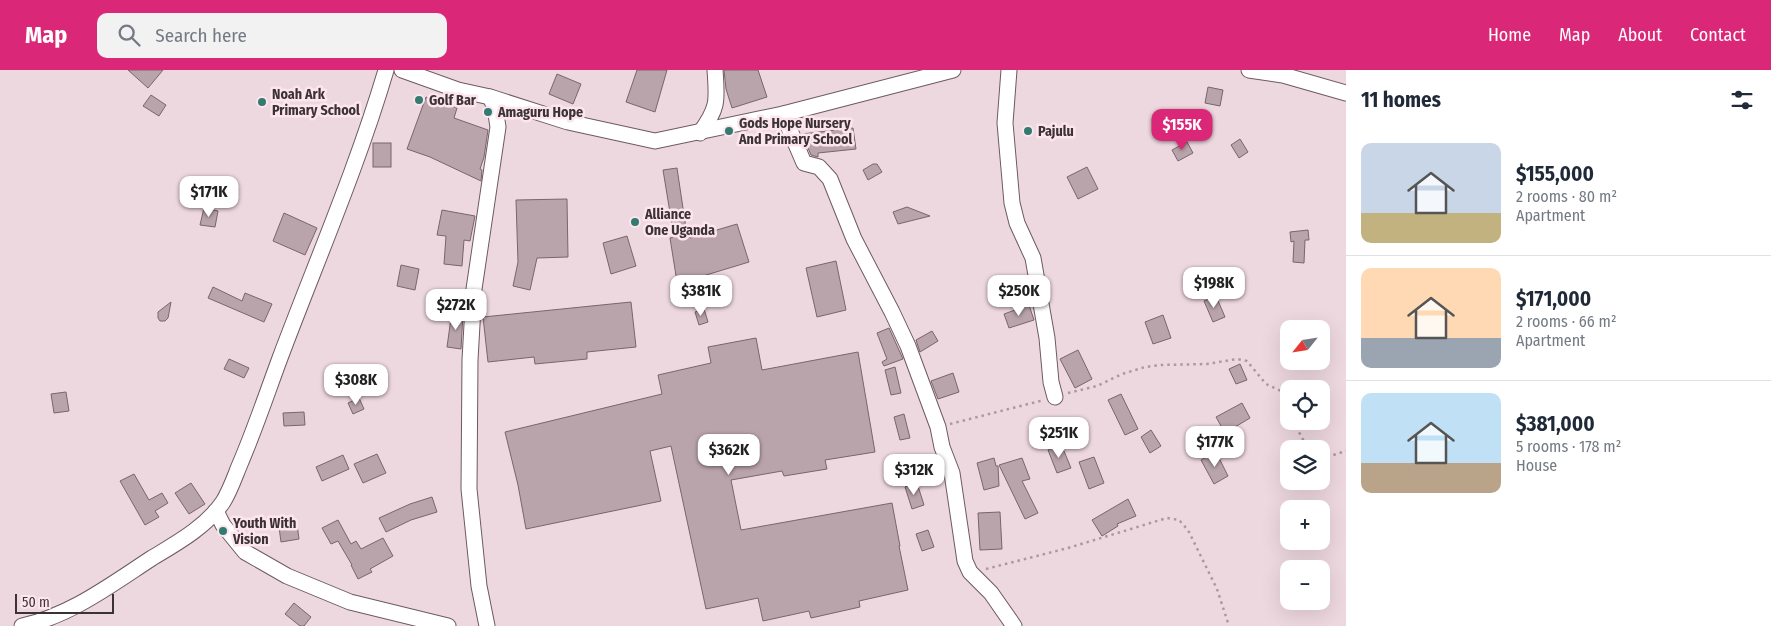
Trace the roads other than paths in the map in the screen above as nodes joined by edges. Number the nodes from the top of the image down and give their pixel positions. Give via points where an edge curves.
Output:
1 (386, 70) edge
2 (402, 70) edge
3 (715, 70) edge
4 (953, 70) edge
5 (1009, 70) edge
6 (1249, 70) edge
7 (1346, 93) edge
8 (490, 97) junction
9 (784, 114) junction
10 (700, 133) junction
11 (1055, 397) road end
12 (216, 510) junction
13 (22, 626) edge
14 (448, 626) edge
15 (487, 626) edge
16 (1014, 626) edge

1 - 12 street via 348,186 252,436
2 - 8 street via 458,90
3 - 10 street via 717,102
4 - 9 street
5 - 11 street via 1005,123 1012,203 1033,258
6 - 7 street via 1283,75
8 - 10 street via 568,122 651,141
8 - 15 street via 498,127 473,297 469,489 479,586
9 - 10 street
9 - 16 street via 804,163 819,167 830,179 854,239 908,346 952,473 961,545 970,572 991,593
12 - 13 street via 186,537 116,582 64,611
12 - 14 street via 223,525 246,552 287,576 350,602

